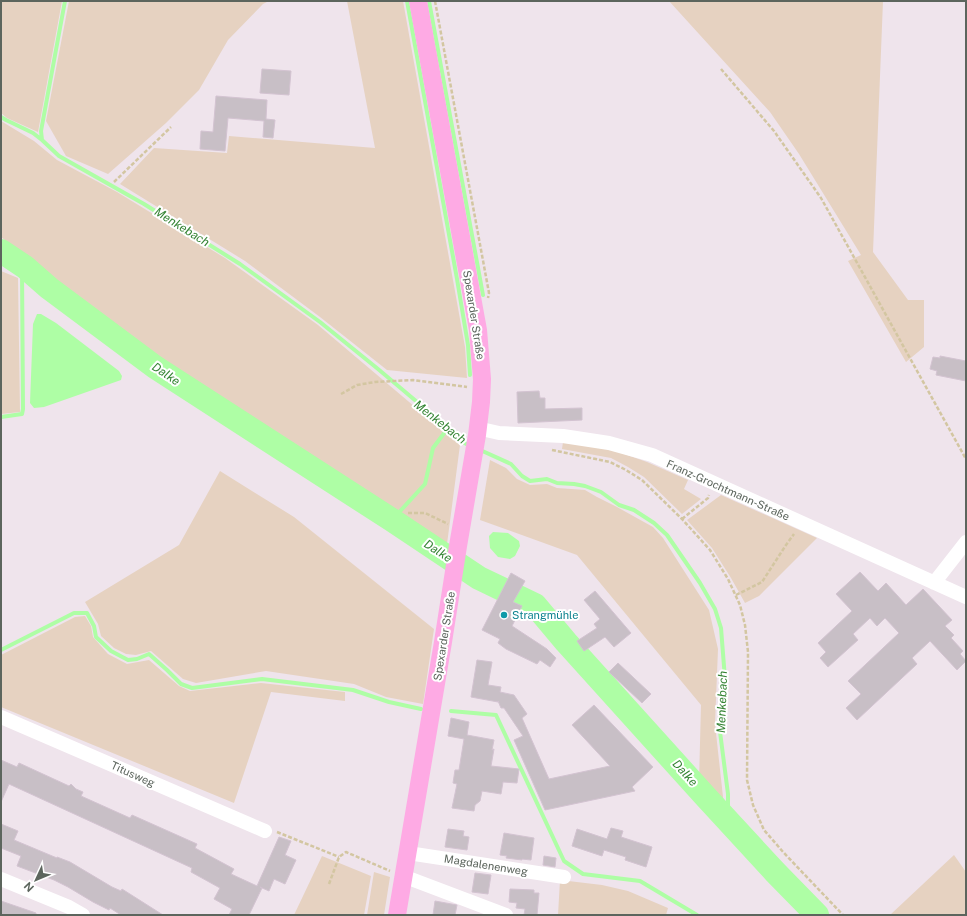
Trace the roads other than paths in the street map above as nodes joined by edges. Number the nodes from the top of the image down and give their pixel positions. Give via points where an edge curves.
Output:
1 (418, 1) edge
2 (477, 432) junction
3 (966, 542) edge
4 (934, 583) junction
5 (966, 597) edge
6 (1, 716) edge
7 (265, 832) road end
8 (408, 853) junction
9 (403, 876) junction
10 (564, 877) dead end
11 (1, 879) edge
12 (84, 915) edge
13 (397, 915) edge
14 (506, 915) edge

1 - 2 main road, Spexarder Straße via 478,330 482,389
2 - 4 street, Franz-Grochtmann-Straße via 563,436 609,443 652,455
2 - 8 main road, Spexarder Straße
3 - 4 street
4 - 5 street, Franz-Grochtmann-Straße
6 - 7 street, Titusweg
8 - 9 main road, Spexarder Straße
8 - 10 street, Magdalenenweg
9 - 13 main road, Spexarder Straße
9 - 14 street
11 - 12 street

